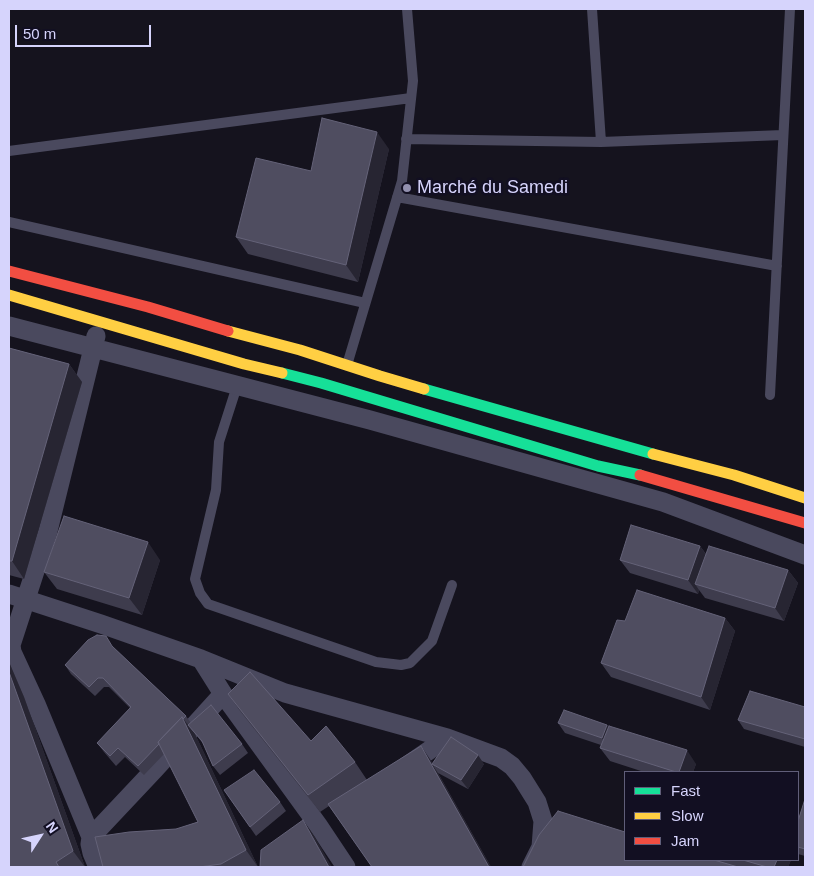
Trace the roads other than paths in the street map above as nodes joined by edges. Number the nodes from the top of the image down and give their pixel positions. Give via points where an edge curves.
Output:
1 (407, 9) edge
2 (592, 9) edge
3 (790, 9) edge
4 (411, 98) junction
5 (783, 135) junction
6 (406, 139) junction
7 (601, 142) junction
8 (9, 151) edge
9 (397, 197) junction
10 (9, 222) edge
11 (776, 266) junction
12 (9, 271) edge
13 (9, 295) edge
14 (365, 303) junction
15 (100, 320) junction
16 (9, 326) edge
17 (252, 338) junction
18 (93, 348) junction
19 (244, 364) junction
20 (346, 366) junction
21 (380, 376) junction
22 (237, 386) junction
23 (770, 395) dead end
24 (375, 400) junction
25 (370, 420) junction
26 (635, 462) junction
27 (668, 484) junction
28 (805, 498) edge
29 (663, 502) junction
30 (805, 523) edge
31 (805, 555) edge
32 (452, 585) dead end
33 (18, 597) edge
34 (201, 659) junction
35 (223, 694) junction
36 (447, 738) junction
37 (392, 776) edge
38 (335, 814) edge
39 (311, 829) junction
40 (91, 837) junction
41 (98, 867) edge
42 (346, 867) edge
43 (531, 867) edge

1 - 4 lane via 413,81
2 - 7 lane
3 - 5 lane
4 - 6 lane
4 - 8 lane
5 - 7 lane
5 - 11 lane
6 - 7 lane
6 - 9 lane
9 - 11 lane
9 - 14 lane
10 - 14 lane
11 - 23 lane
12 - 17 street
13 - 15 street
14 - 20 lane
15 - 18 street
15 - 19 street
16 - 18 street
17 - 19 street
17 - 20 street
18 - 22 street
18 - 33 street via 48,531
19 - 22 street
19 - 24 street
20 - 21 street
21 - 24 street
21 - 26 street
22 - 25 street
22 - 32 lane via 219,442 216,490 196,579 208,604 376,662 401,665 410,664 432,641
24 - 25 street
24 - 26 street via 598,466
25 - 29 street
26 - 27 street
26 - 28 street via 734,475
27 - 29 street
27 - 30 street
29 - 31 street
33 - 34 street
33 - 40 street via 12,652
34 - 35 street
34 - 36 street via 285,693
35 - 39 street
35 - 40 street
36 - 37 street
36 - 43 street via 501,758 522,778 537,802 543,821 541,847
38 - 39 street
39 - 42 street
40 - 41 street via 90,844

